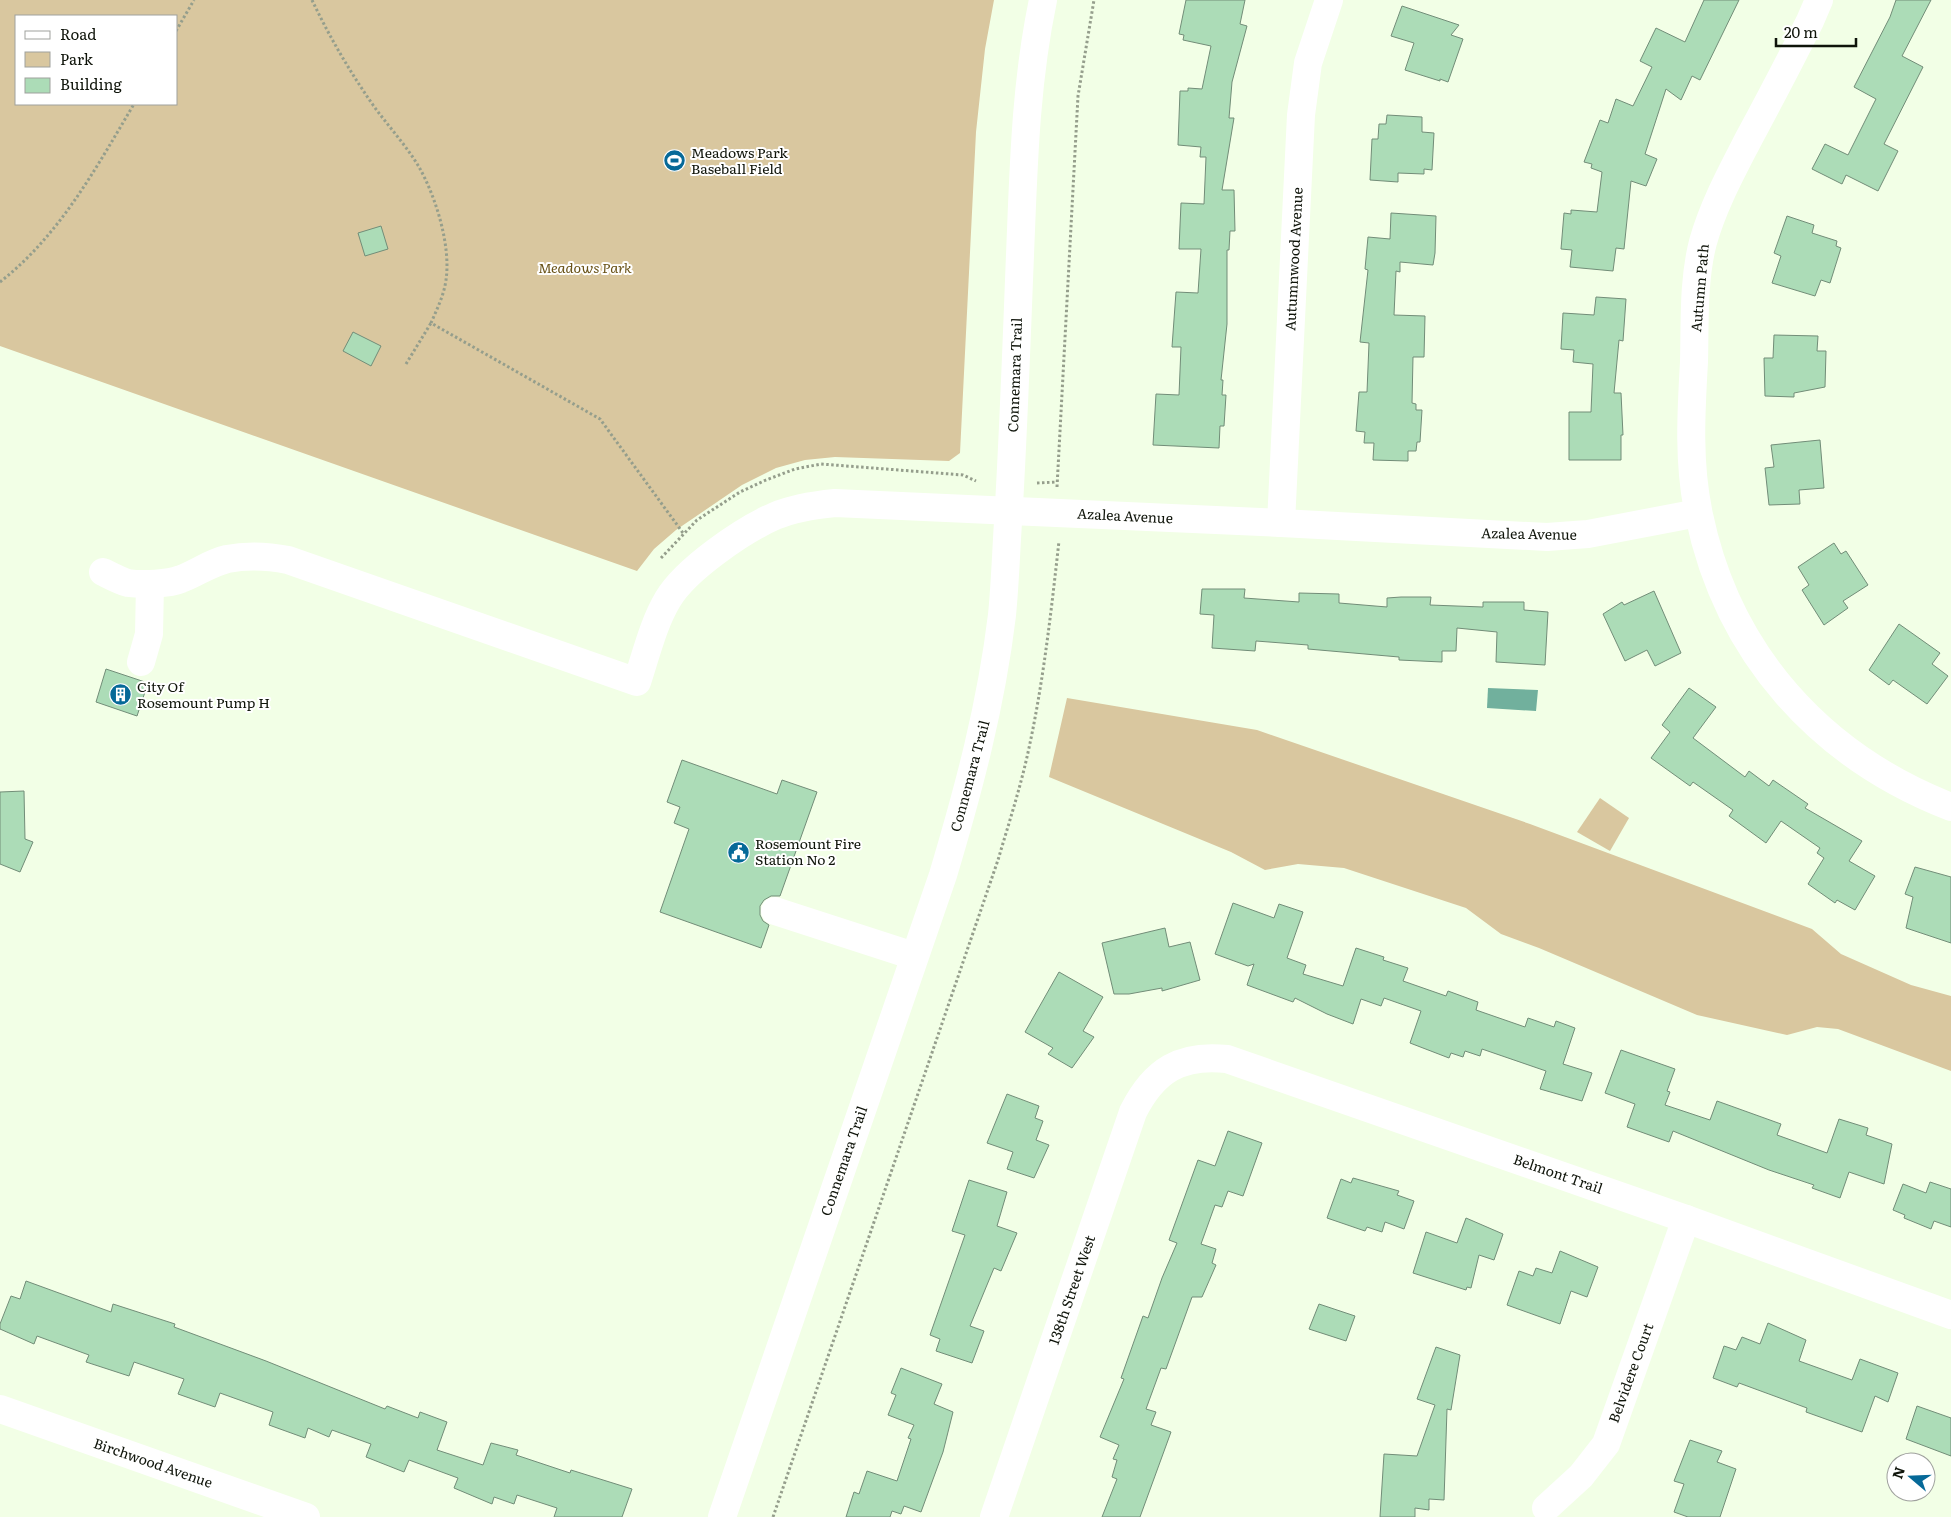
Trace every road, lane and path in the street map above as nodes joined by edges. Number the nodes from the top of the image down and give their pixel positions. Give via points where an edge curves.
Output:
1 (194, 0) edge
2 (312, 0) edge
3 (1043, 0) edge
4 (1094, 0) edge
5 (1329, 0) edge
6 (1819, 0) edge
7 (178, 28) edge
8 (133, 105) edge
9 (0, 282) edge
10 (431, 323) junction
11 (406, 364) dead end
12 (1009, 511) junction
13 (1058, 513) junction
14 (1698, 513) junction
15 (1281, 523) junction
16 (683, 534) dead end
17 (103, 572) dead end
18 (150, 584) junction
19 (141, 662) dead end
20 (1951, 808) edge
21 (775, 911) dead end
22 (914, 956) junction
23 (1164, 1072) joint
24 (1686, 1219) junction
25 (1951, 1315) edge
26 (0, 1409) edge
27 (1546, 1508) dead end
28 (306, 1517) edge
29 (722, 1517) edge
30 (773, 1517) edge
31 (994, 1517) edge

1 - 7 path
2 - 10 path via 348,65 418,166 430,190 447,251 446,281
3 - 12 street, Connemara Trail via 1031,67 1023,157
4 - 13 path via 1078,96 1056,482
5 - 15 street, Autumnwood Avenue via 1308,63 1301,115
6 - 14 street, Autumn Path via 1721,194 1702,245 1697,281 1691,429
8 - 9 path via 85,186 51,232 24,262
10 - 11 path
10 - 16 path via 600,419
12 - 13 street, Azalea Avenue
12 - 18 street, Azalea Avenue via 835,503 777,515 702,562 682,581 668,599 637,682 288,560 268,556 226,559 180,580
12 - 22 street, Connemara Trail via 1002,614 983,731 971,783
13 - 15 street, Azalea Avenue
13 - 30 path via 1059,537 1049,630 1027,757 1014,809
14 - 15 street, Azalea Avenue via 1566,537
14 - 20 street, Autumn Path via 1709,556 1744,635 1786,694 1814,723 1881,774
17 - 18 street via 127,583
18 - 19 street via 149,634
21 - 22 street
22 - 29 street, Connemara Trail
23 - 24 street, Belmont Trail via 1194,1058 1227,1059
23 - 31 street, 138th Street West via 1141,1096 1134,1112
24 - 25 street, Belmont Trail
24 - 27 street, Belvidere Court via 1606,1444 1581,1476
26 - 28 street, Birchwood Avenue

